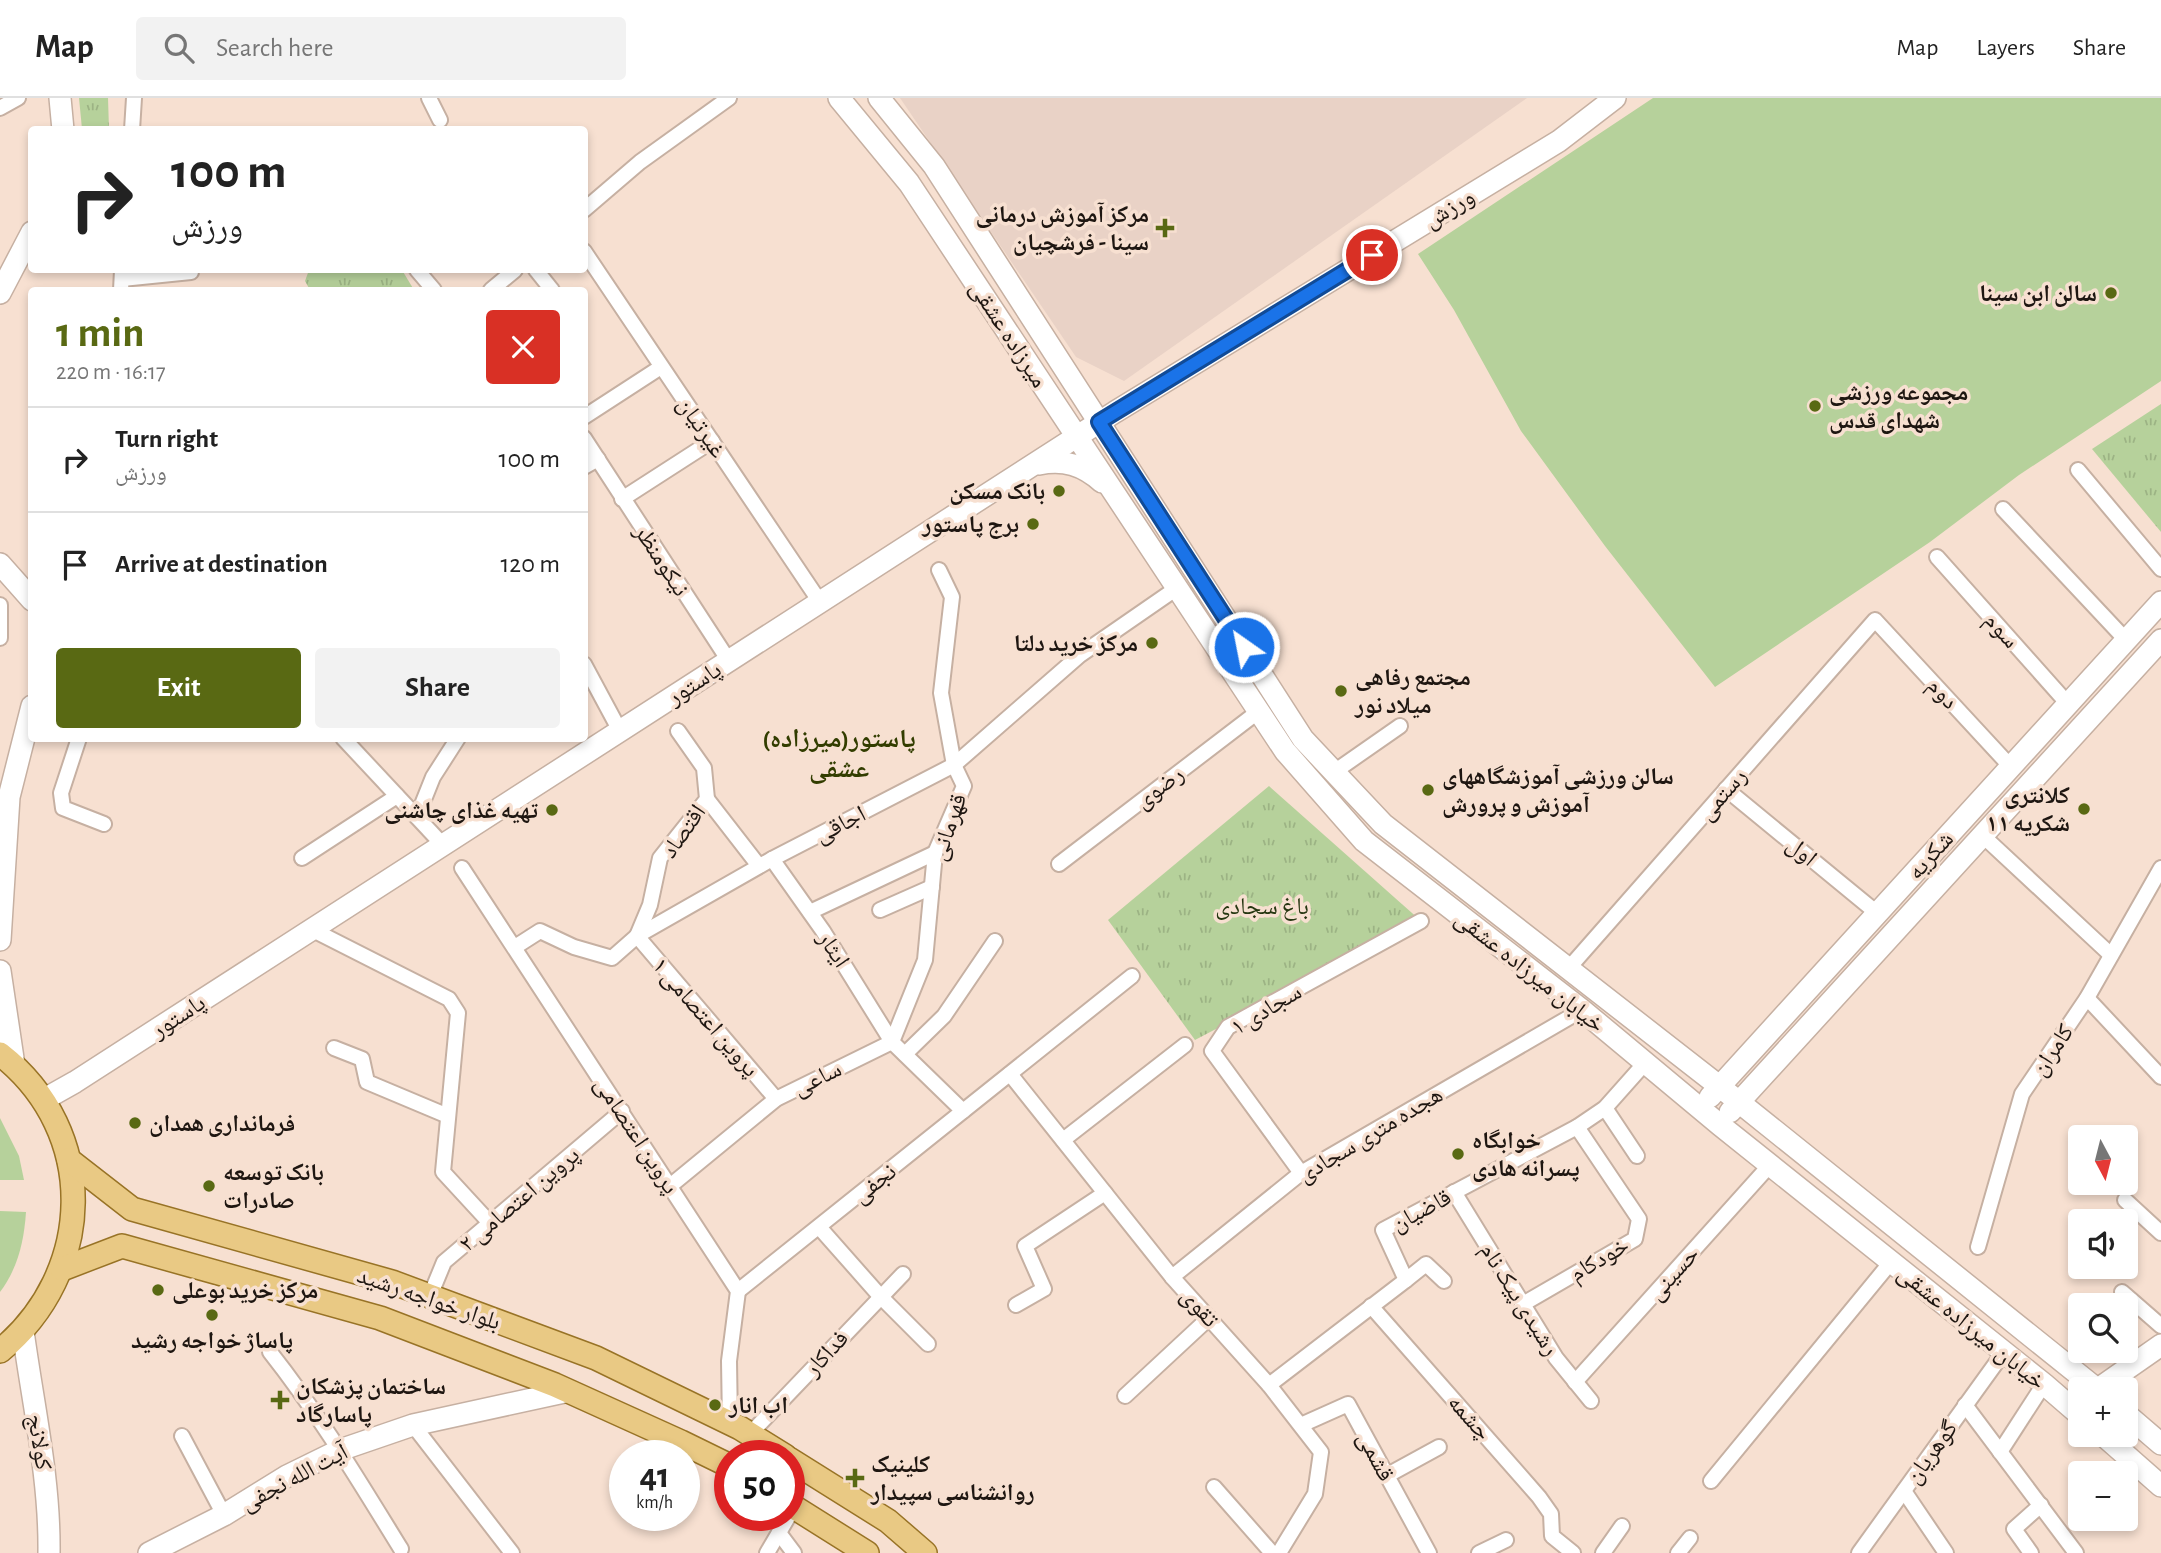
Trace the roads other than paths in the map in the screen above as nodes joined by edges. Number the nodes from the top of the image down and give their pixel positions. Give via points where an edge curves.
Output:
1 (18, 98) edge
2 (60, 98) edge
3 (134, 98) edge
4 (429, 98) edge
5 (729, 98) edge
6 (839, 98) edge
7 (879, 98) edge
8 (1615, 98) edge
9 (0, 108) edge
10 (440, 120) dead end
11 (63, 126) edge
12 (132, 126) edge
13 (934, 166) junction
14 (909, 183) junction
15 (588, 207) edge
16 (28, 240) edge
17 (588, 257) edge
18 (182, 273) edge
19 (420, 273) edge
20 (511, 273) edge
21 (538, 273) edge
22 (122, 280) edge
23 (431, 287) edge
24 (495, 287) edge
25 (550, 287) edge
26 (0, 293) edge
27 (662, 367) junction
28 (588, 414) edge
29 (1099, 422) junction
30 (1077, 436) junction
31 (712, 441) junction
32 (591, 463) edge
33 (1033, 465) junction
34 (2078, 470) dead end
35 (1117, 497) junction
36 (622, 499) junction
37 (2003, 509) dead end
38 (1937, 557) dead end
39 (0, 564) edge
40 (2161, 569) edge
41 (939, 570) dead end
42 (1177, 588) junction
43 (28, 596) edge
44 (820, 602) junction
45 (2161, 602) edge
46 (0, 605) edge
47 (1875, 620) joint
48 (0, 638) edge
49 (2126, 640) junction
50 (2161, 640) edge
51 (729, 661) junction
52 (588, 671) edge
53 (2067, 704) junction
54 (1259, 711) junction
55 (28, 718) edge
56 (1400, 726) dead end
57 (620, 731) junction
58 (678, 731) dead end
59 (78, 742) edge
60 (347, 742) edge
61 (455, 742) edge
62 (954, 765) junction
63 (2011, 766) junction
64 (1334, 772) junction
65 (1726, 789) junction
66 (4, 793) edge
67 (397, 796) junction
68 (706, 799) junction
69 (417, 817) junction
70 (104, 824) dead end
71 (1982, 835) junction
72 (443, 845) junction
73 (935, 853) junction
74 (302, 858) dead end
75 (766, 862) junction
76 (1059, 864) dead end
77 (462, 868) dead end
78 (2161, 868) edge
79 (932, 887) junction
80 (880, 910) dead end
81 (810, 912) junction
82 (1877, 913) junction
83 (1421, 921) dead end
84 (312, 929) junction
85 (636, 936) junction
86 (0, 940) edge
87 (995, 941) dead end
88 (515, 947) junction
89 (2111, 955) junction
90 (1568, 969) junction
91 (0, 971) edge
92 (1132, 976) dead end
93 (2087, 998) junction
94 (1582, 1010) junction
95 (892, 1042) junction
96 (1185, 1045) dead end
97 (334, 1048) dead end
98 (905, 1054) junction
99 (7, 1060) edge
100 (1645, 1063) junction
101 (1010, 1074) junction
102 (2161, 1077) edge
103 (1719, 1086) junction
104 (776, 1098) junction
105 (43, 1100) junction
106 (1739, 1102) junction
107 (1605, 1108) junction
108 (1700, 1108) junction
109 (622, 1111) junction
110 (963, 1111) junction
111 (448, 1116) junction
112 (1720, 1125) junction
113 (1577, 1127) junction
114 (1063, 1140) junction
115 (1637, 1157) dead end
116 (69, 1160) junction
117 (1770, 1165) junction
118 (1301, 1173) junction
119 (670, 1186) junction
120 (1454, 1192) junction
121 (1105, 1193) junction
122 (2125, 1200) dead end
123 (490, 1223) junction
124 (819, 1227) junction
125 (2161, 1233) edge
126 (1978, 1247) dead end
127 (282, 1252) junction
128 (1891, 1262) junction
129 (62, 1269) junction
130 (903, 1274) dead end
131 (1172, 1277) junction
132 (1406, 1280) junction
133 (1444, 1281) dead end
134 (271, 1287) junction
135 (738, 1292) junction
136 (2122, 1292) dead end
137 (430, 1296) junction
138 (880, 1296) junction
139 (1522, 1304) junction
140 (1016, 1305) dead end
141 (1371, 1306) junction
142 (1209, 1318) junction
143 (2161, 1326) edge
144 (23, 1331) junction
145 (928, 1344) dead end
146 (2161, 1345) edge
147 (0, 1352) edge
148 (270, 1352) dead end
149 (2004, 1352) junction
150 (2083, 1377) edge
151 (2115, 1377) edge
152 (1575, 1382) junction
153 (2044, 1384) junction
154 (1269, 1385) junction
155 (569, 1391) junction
156 (1125, 1396) dead end
157 (1591, 1401) dead end
158 (1965, 1405) junction
159 (2068, 1405) edge
160 (2138, 1424) edge
161 (413, 1425) junction
162 (1301, 1425) junction
163 (740, 1429) junction
164 (182, 1436) dead end
165 (657, 1440) edge
166 (758, 1440) edge
167 (2161, 1444) edge
168 (1439, 1447) dead end
169 (2117, 1447) edge
170 (340, 1450) junction
171 (2000, 1452) junction
172 (805, 1468) edge
173 (1386, 1476) junction
174 (1712, 1481) dead end
175 (2161, 1486) edge
176 (1214, 1487) dead end
177 (1904, 1491) junction
178 (2040, 1505) junction
179 (805, 1514) edge
180 (224, 1515) junction
181 (1622, 1525) dead end
182 (779, 1533) joint
183 (1690, 1538) dead end
184 (1506, 1540) dead end
185 (401, 1549) dead end
186 (48, 1553) edge
187 (149, 1553) edge
188 (512, 1553) edge
189 (767, 1553) edge
190 (794, 1553) edge
191 (867, 1553) edge
192 (925, 1553) edge
193 (1272, 1553) edge
194 (1279, 1553) edge
195 (1429, 1553) edge
196 (1479, 1553) edge
197 (1573, 1553) edge
198 (1603, 1553) edge
199 (1678, 1553) edge
200 (1859, 1553) edge
201 (1946, 1553) edge
202 (2031, 1553) edge
203 (2077, 1553) edge

1 - 9 street
2 - 11 main road
3 - 12 street
4 - 10 street
5 - 15 street via 639,162
6 - 14 main road, میرزاده عشقی
7 - 13 main road, میرزاده عشقی
8 - 29 main road, ورزش via 1559,141
13 - 14 main road
13 - 29 main road, میرزاده عشقی
14 - 30 main road, میرزاده عشقی
16 - 26 main road
17 - 27 street, غیرتیان
18 - 22 street
19 - 23 street
20 - 24 street
21 - 25 street
27 - 28 street
27 - 31 street, غیرتیان
29 - 30 main road, ورزش
29 - 64 main road, خیابان میرزاده عشقی via 1303,739
30 - 33 main road, پاستور
30 - 35 main road, خیابان میرزاده عشقی
31 - 36 street
31 - 44 street, غیرتیان
32 - 36 street, نیکومنظر
33 - 35 main road via 1063,461 1083,468
33 - 44 main road, پاستور
34 - 40 street
35 - 42 main road, خیابان میرزاده عشقی
36 - 51 street, نیکومنظر
37 - 49 street
38 - 53 street, سوم
39 - 43 main road
41 - 62 street, قهرمانی via 952,597 941,693
42 - 54 main road, خیابان میرزاده عشقی
42 - 62 street, اجاقی via 1080,655
44 - 51 main road, پاستور
45 - 49 main road, شکریه
46 - 48 street
47 - 63 street, دوم
47 - 65 street, رستمی
49 - 53 main road, شکریه
50 - 71 main road, شکریه
51 - 57 main road, پاستور
52 - 57 street
53 - 63 main road, شکریه
54 - 76 street, رضوی
54 - 94 main road, خیابان میرزاده عشقی via 1285,751 1364,841
55 - 66 main road
56 - 64 street
57 - 72 main road, پاستور
58 - 68 street, اقتصاد via 704,768
59 - 70 street via 61,793 63,808
60 - 67 street
61 - 69 street via 433,777
62 - 73 street, قهرمانی via 964,786
62 - 75 street, اجاقی
63 - 82 main road, شکریه
64 - 90 main road, خیابان میرزاده عشقی via 1383,824
65 - 82 street, اول
65 - 90 street, رستمی
66 - 86 main road
67 - 69 street
67 - 74 street
68 - 75 street, ایثار
68 - 85 street, اقتصاد via 660,858 650,905
69 - 72 street
71 - 89 street
71 - 106 main road, شکریه
72 - 84 main road, پاستور
73 - 79 street, قهرمانی
73 - 81 street
75 - 81 street, ایثار
75 - 85 street, اجاقی
77 - 88 street, پروین اعتصامی
78 - 89 street, کامران
79 - 80 street
79 - 95 street, قهرمانی via 925,960
81 - 95 street, ایثار
82 - 103 main road, شکریه
83 - 118 street, سجادی ۱ via 1228,1027 1212,1051
84 - 105 main road, پاستور
84 - 111 street via 449,999 458,1013
85 - 88 street, اجاقی via 612,958 540,931
85 - 104 street, پروین اعتصامی ۱
87 - 98 street via 944,1016
88 - 109 street, پروین اعتصامی
89 - 93 street, کامران
90 - 103 main road, خیابان میرزاده عشقی
91 - 99 main road
92 - 101 street, نجفی
93 - 102 street
93 - 126 street, کامران via 2022,1094
94 - 100 main road, خیابان میرزاده عشقی
94 - 118 street, هجده متری سجادی
95 - 98 street
95 - 104 street, ساعی
96 - 114 street
97 - 111 street via 362,1059 367,1082
98 - 110 street
99 - 105 main road
100 - 107 street, قاضیان
100 - 108 main road, خیابان میرزاده عشقی
101 - 110 street, نجفی
101 - 114 street, تقوی
103 - 106 main road, خیابان میرزاده عشقی
103 - 108 main road, شکریه
104 - 119 street, ساعی
105 - 116 main road
106 - 112 main road, شکریه
106 - 150 main road, خیابان میرزاده عشقی
107 - 113 street, قاضیان
107 - 115 street
108 - 112 main road, خیابان میرزاده عشقی
109 - 119 street, پروین اعتصامی
109 - 123 street, پروین اعتصامی ۲
110 - 124 street, نجفی
111 - 123 street via 443,1172
112 - 117 main road, خیابان میرزاده عشقی
113 - 120 street, قاضیان
113 - 139 street, خودکام via 1639,1219 1635,1239
114 - 121 street, تقوی
116 - 127 main road, بلوار خواجه رشید via 132,1209
116 - 129 main road via 72,1233
117 - 128 main road, خیابان میرزاده عشقی
117 - 152 street, حسینی
118 - 131 street, هجده متری سجادی
119 - 135 street, پروین اعتصامی
120 - 132 street, قاضیان via 1383,1230
120 - 139 street, رشیدی پیک نام
121 - 131 street, تقوی
121 - 140 street via 1025,1246 1044,1289
122 - 125 street
123 - 137 street, پروین اعتصامی ۲ via 444,1262
124 - 135 street, نجفی
124 - 138 street
127 - 134 main road
127 - 137 main road, بلوار خواجه رشید
128 - 149 main road, خیابان میرزاده عشقی
128 - 174 street
129 - 134 main road, بلوار خواجه رشید via 121,1246
129 - 144 main road via 46,1302
130 - 138 street, فداکار
131 - 142 street, تقوی
132 - 133 street via 1426,1264
132 - 141 street
134 - 155 main road, بلوار خواجه رشید via 380,1318
135 - 163 street via 729,1361
136 - 143 street
137 - 163 main road, بلوار خواجه رشید via 596,1358
138 - 145 street
138 - 163 street, فداکار
139 - 152 street, رشیدی پیک نام
141 - 154 street
141 - 197 street, چشمه via 1539,1497 1551,1514 1552,1536
142 - 154 street, تقوی
142 - 156 street
144 - 147 main road
144 - 186 main road, کولانج via 45,1467
146 - 151 main road
148 - 170 street
149 - 153 main road, خیابان میرزاده عشقی
149 - 158 street, گوهریان
152 - 157 street, رشیدی پیک نام
153 - 159 main road, خیابان میرزاده عشقی
153 - 171 street
154 - 162 street, تقوی
155 - 161 main road, آیت الله نجفی
155 - 165 main road, بلوار خواجه رشید
158 - 171 street
158 - 177 street, گوهریان
160 - 167 main road
161 - 170 main road, آیت الله نجفی
161 - 188 street
162 - 173 street, قشمی via 1348,1404
162 - 194 street, تقوی via 1321,1452 1315,1494
163 - 166 main road, بلوار خواجه رشید
164 - 180 street
168 - 173 street
169 - 175 main road
170 - 180 main road, آیت الله نجفی
170 - 185 street
171 - 178 street
172 - 192 main road, بلوار خواجه رشید via 888,1521
173 - 195 street, قشمی
176 - 193 street
177 - 200 street, گوهریان
177 - 201 street
178 - 202 street via 2014,1529
178 - 203 street
179 - 191 main road
180 - 187 main road, آیت الله نجفی
181 - 198 street
182 - 189 street
182 - 190 street
183 - 199 street
184 - 196 street

